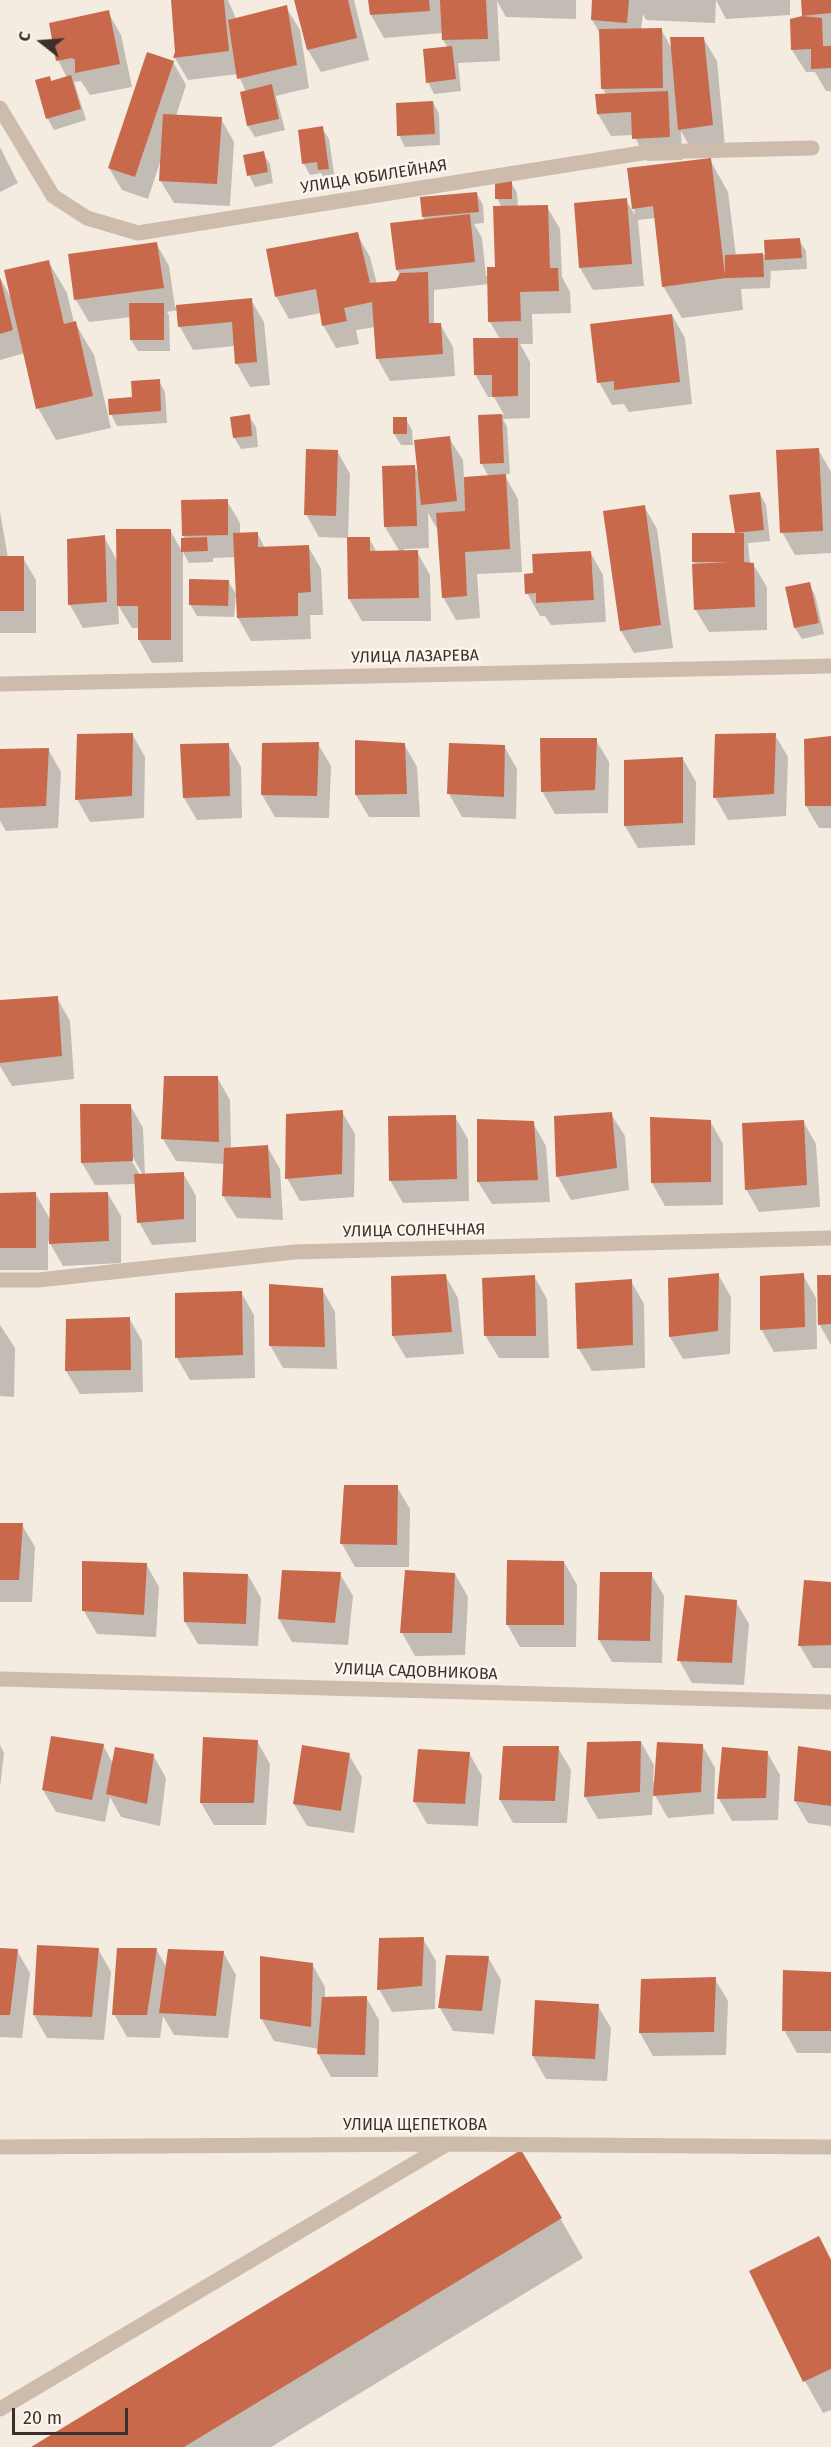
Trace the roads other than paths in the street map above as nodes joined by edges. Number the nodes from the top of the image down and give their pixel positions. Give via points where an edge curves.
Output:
1 (0, 108) edge
2 (812, 148) dead end
3 (831, 666) edge
4 (0, 684) edge
5 (831, 1238) edge
6 (0, 1280) edge
7 (0, 1679) edge
8 (831, 1702) edge
9 (448, 2144) junction
10 (0, 2147) edge
11 (831, 2147) edge
12 (0, 2409) edge

1 - 2 street, УЛИЦА ЮБИЛЕЙНАЯ via 53,196 87,218 138,233 648,152
3 - 4 street, УЛИЦА ЛАЗАРЕВА
5 - 6 street, УЛИЦА СОЛНЕЧНАЯ via 294,1252 39,1280
7 - 8 street, УЛИЦА САДОВНИКОВА
9 - 10 street, УЛИЦА ЩЕПЕТКОВА
9 - 11 street, УЛИЦА ЩЕПЕТКОВА
9 - 12 street

